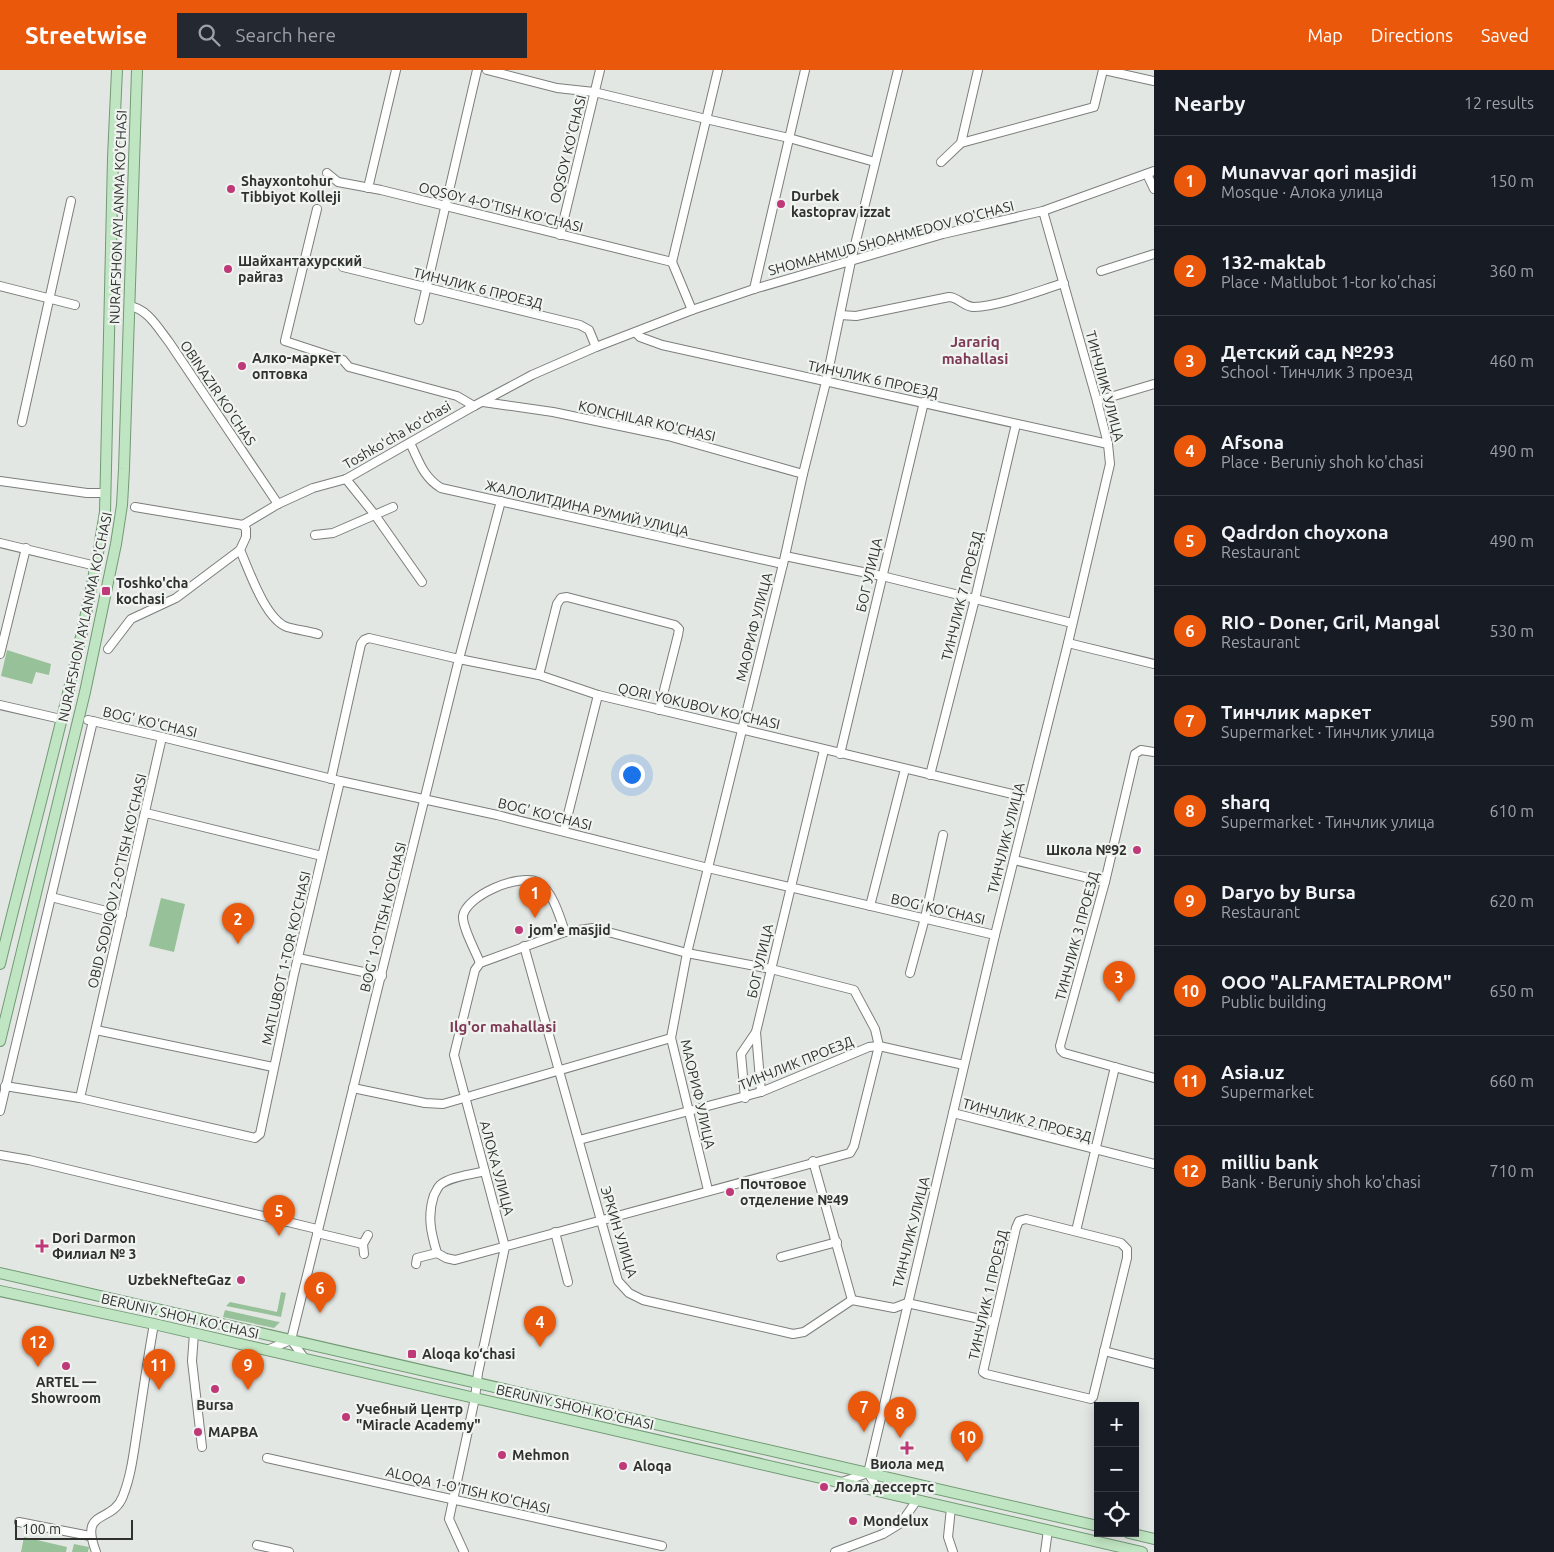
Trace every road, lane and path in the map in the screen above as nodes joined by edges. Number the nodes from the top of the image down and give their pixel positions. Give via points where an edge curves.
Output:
1 (117, 70) edge
2 (137, 70) edge
3 (396, 70) edge
4 (477, 70) edge
5 (487, 70) edge
6 (600, 70) edge
7 (718, 70) edge
8 (805, 70) edge
9 (898, 70) edge
10 (978, 70) edge
11 (1104, 70) edge
12 (1154, 81) edge
13 (594, 92) junction
14 (706, 118) junction
15 (789, 138) junction
16 (960, 143) junction
17 (875, 162) junction
18 (941, 162) dead end
19 (1151, 173) edge
20 (327, 174) dead end
21 (368, 188) junction
22 (1154, 189) edge
23 (71, 200) dead end
24 (444, 206) junction
25 (317, 209) dead end
26 (1043, 211) junction
27 (560, 235) junction
28 (1154, 254) edge
29 (851, 261) junction
30 (672, 262) junction
31 (344, 267) dead end
32 (1101, 271) dead end
33 (1064, 283) junction
34 (0, 286) edge
35 (426, 288) junction
36 (754, 289) junction
37 (50, 300) junction
38 (75, 305) dead end
39 (129, 306) junction
40 (692, 310) junction
41 (840, 315) junction
42 (419, 320) dead end
43 (636, 333) junction
44 (596, 347) junction
45 (826, 382) junction
46 (1154, 384) edge
47 (1097, 401) junction
48 (483, 402) junction
49 (924, 402) junction
50 (474, 406) junction
51 (22, 422) dead end
52 (1016, 424) junction
53 (410, 443) junction
54 (1108, 444) junction
55 (803, 474) junction
56 (346, 480) junction
57 (0, 481) edge
58 (106, 493) junction
59 (501, 501) junction
60 (278, 504) junction
61 (135, 507) dead end
62 (393, 507) dead end
63 (375, 515) junction
64 (243, 524) junction
65 (315, 535) dead end
66 (0, 543) edge
67 (26, 548) junction
68 (240, 550) junction
69 (785, 556) junction
70 (783, 564) junction
71 (96, 566) junction
72 (882, 576) junction
73 (422, 582) dead end
74 (975, 598) junction
75 (0, 612) edge
76 (9, 613) junction
77 (1072, 623) junction
78 (318, 634) dead end
79 (1068, 643) junction
80 (108, 649) dead end
81 (0, 654) edge
82 (459, 659) junction
83 (1154, 664) edge
84 (539, 675) junction
85 (598, 696) junction
86 (0, 705) edge
87 (659, 710) junction
88 (61, 719) junction
89 (741, 728) junction
90 (162, 737) junction
91 (824, 750) junction
92 (1154, 752) edge
93 (840, 754) junction
94 (904, 769) junction
95 (930, 775) junction
96 (331, 779) junction
97 (340, 781) junction
98 (1029, 798) junction
99 (424, 800) junction
100 (146, 813) junction
101 (564, 830) junction
102 (943, 835) dead end
103 (322, 856) junction
104 (1014, 860) junction
105 (708, 868) junction
106 (1105, 882) junction
107 (790, 887) junction
108 (51, 897) junction
109 (870, 906) junction
110 (122, 915) junction
111 (924, 918) junction
112 (9, 924) junction
113 (27, 928) junction
114 (565, 932) junction
115 (995, 935) junction
116 (2, 944) edge
117 (524, 946) junction
118 (687, 953) junction
119 (298, 958) junction
120 (480, 963) junction
121 (0, 964) edge
122 (771, 969) junction
123 (910, 973) dead end
124 (382, 976) junction
125 (96, 1030) junction
126 (756, 1032) junction
127 (671, 1038) junction
128 (0, 1041) edge
129 (879, 1046) junction
130 (964, 1065) junction
131 (273, 1066) junction
132 (1115, 1067) junction
133 (559, 1070) junction
134 (1154, 1078) edge
135 (5, 1086) junction
136 (353, 1088) junction
137 (761, 1092) junction
138 (80, 1098) junction
139 (465, 1098) junction
140 (745, 1098) junction
141 (689, 1110) junction
142 (0, 1111) edge
143 (953, 1113) junction
144 (579, 1140) junction
145 (1096, 1150) junction
146 (0, 1155) edge
147 (813, 1161) junction
148 (1154, 1164) edge
149 (485, 1171) junction
150 (708, 1190) junction
151 (600, 1219) junction
152 (317, 1231) junction
153 (1076, 1231) junction
154 (555, 1232) junction
155 (368, 1235) dead end
156 (837, 1242) junction
157 (363, 1244) junction
158 (505, 1247) junction
159 (437, 1253) junction
160 (364, 1254) dead end
161 (781, 1257) dead end
162 (416, 1264) dead end
163 (0, 1273) edge
164 (568, 1282) dead end
165 (0, 1291) edge
166 (852, 1300) junction
167 (907, 1303) junction
168 (994, 1322) junction
169 (154, 1324) junction
170 (194, 1333) junction
171 (291, 1340) junction
172 (267, 1350) junction
173 (1104, 1351) junction
174 (305, 1359) junction
175 (1154, 1364) edge
176 (477, 1382) junction
177 (475, 1398) junction
178 (202, 1447) dead end
179 (267, 1458) dead end
180 (868, 1473) junction
181 (842, 1482) junction
182 (879, 1491) junction
183 (453, 1500) junction
184 (917, 1500) junction
185 (951, 1508) junction
186 (19, 1522) dead end
187 (1094, 1525) edge
188 (1048, 1530) junction
189 (1139, 1535) edge
190 (90, 1536) junction
191 (1154, 1539) edge
192 (257, 1545) dead end
193 (662, 1546) dead end
194 (844, 1550) edge
195 (96, 1552) edge
196 (289, 1552) edge
197 (464, 1552) edge
198 (835, 1552) edge
199 (953, 1552) edge
200 (1045, 1552) edge
201 (1142, 1552) edge

1 - 58 main road, NURAFSHON AYLANMA KO'CHASI
2 - 39 main road, NURAFSHON AYLANMA KO'CHASI
3 - 21 street
4 - 24 street
5 - 13 street via 557,88
6 - 13 street, OQSOY KO'CHASI
7 - 14 street
8 - 15 street
9 - 17 street, МАОРИФ УЛИЦА
10 - 16 street
11 - 12 street
11 - 16 street via 1094,107
13 - 14 street
13 - 27 street, OQSOY KO'CHASI
14 - 15 street
14 - 30 street
15 - 17 street
15 - 36 street
16 - 18 street
17 - 29 street, МАОРИФ УЛИЦА
19 - 22 street
19 - 26 street, SHOMAHMUD SHOAHMEDOV KO'CHASI
20 - 21 street, OQSOY 4-O'TISH KO'CHASI via 338,182
21 - 24 street, OQSOY 4-O'TISH KO'CHASI
23 - 37 street
24 - 27 street, OQSOY 4-O'TISH KO'CHASI
24 - 35 street
25 - 50 street via 285,341 343,360 349,366 457,396
26 - 29 street, SHOMAHMUD SHOAHMEDOV KO'CHASI via 943,234
26 - 33 street, ТИНЧЛИК УЛИЦА
27 - 30 street, OQSOY 4-O'TISH KO'CHASI
28 - 32 street
29 - 36 street, SHOMAHMUD SHOAHMEDOV KO'CHASI
29 - 41 street, МАОРИФ УЛИЦА
30 - 40 street
31 - 35 street, ТИНЧЛИК 6 ПРОЕЗД
33 - 41 street via 973,307 949,297 856,316
33 - 47 street, ТИНЧЛИК УЛИЦА
34 - 37 street
35 - 42 street
35 - 44 street, ТИНЧЛИК 6 ПРОЕЗД via 580,325 589,330
36 - 40 street, SHOMAHMUD SHOAHMEDOV KO'CHASI
37 - 38 street
37 - 51 street
39 - 60 street, OBINAZIR KO'CHAS via 139,308 169,342
39 - 113 main road, NURAFSHON AYLANMA KO'CHASI via 119,526 85,692
40 - 43 street, SHOMAHMUD SHOAHMEDOV KO'CHASI
41 - 45 street, МАОРИФ УЛИЦА
43 - 44 street, Toshkoʻcha koʻchasi
43 - 45 street, ТИНЧЛИК 6 ПРОЕЗД via 662,345
44 - 48 street, Toshkoʻcha koʻchasi via 532,375
45 - 49 street, ТИНЧЛИК 6 ПРОЕЗД
45 - 55 street, МАОРИФ УЛИЦА
46 - 47 street
47 - 54 street, ТИНЧЛИК УЛИЦА
48 - 50 street, Toshkoʻcha koʻchasi
48 - 55 street, KONCHILAR KO'CHASI via 553,412 668,436
49 - 52 street, ТИНЧЛИК 6 ПРОЕЗД
49 - 72 street, БОГ УЛИЦА
50 - 53 street, Toshkoʻcha koʻchasi
52 - 54 street, ТИНЧЛИК 6 ПРОЕЗД
52 - 74 street, ТИНЧЛИК 7 ПРОЕЗД
53 - 56 street, Toshkoʻcha koʻchasi
53 - 59 street, ЖАЛОЛИТДИНА РУМИЙ УЛИЦА via 421,468 440,488
54 - 77 street, ТИНЧЛИК УЛИЦА via 1110,464
55 - 69 street, МАОРИФ УЛИЦА
56 - 60 street, Toshkoʻcha koʻchasi via 314,488
56 - 63 street
57 - 58 street
58 - 71 main road, NURAFSHON AYLANMA KO'CHASI
59 - 70 street, ЖАЛОЛИТДИНА РУМИЙ УЛИЦА
59 - 82 street, BOG' 1-O'TISH KO'CHASI
60 - 64 street, Toshkoʻcha koʻchasi
61 - 64 street
62 - 63 street
63 - 65 street via 333,533
63 - 73 street
64 - 68 street via 246,537
66 - 67 street
67 - 71 street
67 - 76 street
68 - 78 street via 272,615 285,626
68 - 80 street via 176,598 131,619
69 - 70 street, МАОРИФ УЛИЦА
69 - 72 street
70 - 89 street, МАОРИФ УЛИЦА
71 - 88 main road, NURAFSHON AYLANMA KO'CHASI
72 - 74 street
72 - 93 street, БОГ УЛИЦА
74 - 77 street
74 - 95 street, ТИНЧЛИК 7 ПРОЕЗД
75 - 76 street
76 - 81 street
77 - 79 street, ТИНЧЛИК УЛИЦА
79 - 83 street
79 - 98 street, ТИНЧЛИК УЛИЦА
82 - 84 street, QORI YOKUBOV KO'CHASI
82 - 96 street, QORI YOKUBOV KO'CHASI via 369,638 364,640
82 - 99 street, BOG' 1-O'TISH KO'CHASI
84 - 85 street, QORI YOKUBOV KO'CHASI
84 - 87 street via 561,598 675,625 679,630 678,636
85 - 87 street, QORI YOKUBOV KO'CHASI
85 - 101 street
86 - 88 street
87 - 89 street, QORI YOKUBOV KO'CHASI
88 - 112 main road, NURAFSHON AYLANMA KO'CHASI
89 - 91 street, QORI YOKUBOV KO'CHASI
89 - 105 street, МАОРИФ УЛИЦА
90 - 96 street, BOG' KO'CHASI
90 - 100 street, OBID SODIQOV 2-O'TISH KO'CHASI
90 - 108 street, BOG' KO'CHASI via 90,721
91 - 93 street, QORI YOKUBOV KO'CHASI
91 - 107 street, БОГ УЛИЦА
92 - 106 street, ТИНЧЛИК 3 ПРОЕЗД via 1141,750 1135,754
93 - 94 street, QORI YOKUBOV KO'CHASI
94 - 95 street, QORI YOKUBOV KO'CHASI
94 - 109 street
95 - 98 street, QORI YOKUBOV KO'CHASI
96 - 97 street, BOG' KO'CHASI
97 - 99 street, BOG' KO'CHASI
97 - 103 street, MATLUBOT 1-TOR KO'CHASI
98 - 104 street, ТИНЧЛИК УЛИЦА
99 - 101 street, BOG' KO'CHASI
99 - 124 street, BOG' 1-O'TISH KO'CHASI
100 - 103 street
100 - 110 street, OBID SODIQOV 2-O'TISH KO'CHASI
101 - 105 street, BOG' KO'CHASI
102 - 111 street
103 - 119 street, MATLUBOT 1-TOR KO'CHASI
104 - 106 street
104 - 115 street, ТИНЧЛИК УЛИЦА
105 - 107 street, BOG' KO'CHASI
105 - 118 street, МАОРИФ УЛИЦА
106 - 132 street, ТИНЧЛИК 3 ПРОЕЗД via 1060,1046 1064,1053
107 - 109 street, BOG' KO'CHASI
107 - 122 street, БОГ УЛИЦА
108 - 110 street
108 - 135 street
109 - 111 street, BOG' KO'CHASI
110 - 125 street, OBID SODIQOV 2-O'TISH KO'CHASI
111 - 115 street, BOG' KO'CHASI
111 - 123 street
112 - 113 main road via 20,921
112 - 116 main road, NURAFSHON AYLANMA KO'CHASI
113 - 128 main road, NURAFSHON AYLANMA KO'CHASI
114 - 117 street
114 - 118 street via 593,928
114 - 120 street via 552,900 538,882 519,880 505,883 476,900 463,915
115 - 130 street, ТИНЧЛИК УЛИЦА
116 - 121 main road, NURAFSHON AYLANMA KO'CHASI
117 - 120 street
117 - 133 street, ЭРКИН УЛИЦА
118 - 122 street
118 - 127 street, МАОРИФ УЛИЦА
119 - 124 street
119 - 131 street, MATLUBOT 1-TOR KO'CHASI
120 - 139 street, АЛОКА УЛИЦА via 475,970 454,1055
122 - 126 street, БОГ УЛИЦА
122 - 129 street via 854,990 875,1028
124 - 136 street, BOG' 1-O'TISH KO'CHASI
125 - 131 street
125 - 138 street, OBID SODIQOV 2-O'TISH KO'CHASI
126 - 137 street, БОГ УЛИЦА
126 - 140 street, БОГ УЛИЦА via 741,1054
127 - 133 street
127 - 141 street, МАОРИФ УЛИЦА
129 - 130 street, ТИНЧЛИК ПРОЕЗД
129 - 137 street, ТИНЧЛИК ПРОЕЗД via 868,1047
129 - 147 street via 852,1150
130 - 143 street, ТИНЧЛИК УЛИЦА
131 - 138 street, MATLUBOT 1-TOR KO'CHASI via 260,1134 255,1138
132 - 134 street, ТИНЧЛИК 3 ПРОЕЗД
132 - 145 street, ТИНЧЛИК 2 ПРОЕЗД
133 - 139 street
133 - 144 street, ЭРКИН УЛИЦА
135 - 138 street
135 - 142 street
136 - 139 street via 434,1105
136 - 152 street, BOG' 1-O'TISH KO'CHASI
137 - 140 street, ТИНЧЛИК ПРОЕЗД
139 - 149 street, АЛОКА УЛИЦА
140 - 141 street, ТИНЧЛИК ПРОЕЗД
141 - 144 street, ТИНЧЛИК ПРОЕЗД
141 - 150 street, МАОРИФ УЛИЦА
143 - 145 street, ТИНЧЛИК 2 ПРОЕЗД
143 - 167 street, ТИНЧЛИК УЛИЦА
144 - 151 street, ЭРКИН УЛИЦА
145 - 148 street, ТИНЧЛИК 2 ПРОЕЗД
145 - 153 street, ТИНЧЛИК 2 ПРОЕЗД
146 - 152 street
147 - 150 street
147 - 156 street
149 - 158 street, АЛОКА УЛИЦА
149 - 159 street via 438,1186 429,1221
150 - 151 street
151 - 154 street
151 - 166 street, ЭРКИН УЛИЦА via 618,1281 629,1293 643,1300 793,1334 804,1332
152 - 157 street
152 - 171 street, BOG' 1-O'TISH KO'CHASI
153 - 168 street, ТИНЧЛИК 1 ПРОЕЗД via 1026,1219 1019,1221
153 - 173 street, ТИНЧЛИК 1 ПРОЕЗД via 1121,1243 1127,1249
154 - 158 street
154 - 164 street
155 - 157 street
156 - 161 street
156 - 166 street
157 - 160 street
158 - 159 street via 455,1260
158 - 176 street, АЛОКА УЛИЦА
159 - 162 street via 417,1258
163 - 171 main road, BERUNIY SHOH KO'CHASI
165 - 169 main road, BERUNIY SHOH KO'CHASI
166 - 167 street via 894,1308
167 - 168 street
167 - 180 street, ТИНЧЛИК УЛИЦА
168 - 173 street, ТИНЧЛИК 1 ПРОЕЗД via 984,1369 986,1374 1091,1399
169 - 170 main road, BERUNIY SHOH KO'CHASI
169 - 190 street via 133,1464 124,1495 112,1511 94,1521
170 - 172 main road, BERUNIY SHOH KO'CHASI
170 - 178 street via 192,1361
171 - 172 street
171 - 174 street
171 - 176 main road, BERUNIY SHOH KO'CHASI
172 - 174 main road, BERUNIY SHOH KO'CHASI
173 - 175 street
174 - 177 main road, BERUNIY SHOH KO'CHASI
176 - 177 street, АЛОКА УЛИЦА
176 - 180 main road, BERUNIY SHOH KO'CHASI
177 - 181 main road, BERUNIY SHOH KO'CHASI
177 - 183 street, АЛОКА УЛИЦА
179 - 183 street, ALOQA 1-O'TISH KO'CHASI
180 - 181 street
180 - 182 street
180 - 187 main road, BERUNIY SHOH KO'CHASI
181 - 182 main road, BERUNIY SHOH KO'CHASI
182 - 184 main road, BERUNIY SHOH KO'CHASI
183 - 193 street, ALOQA 1-O'TISH KO'CHASI
183 - 197 street, АЛОКА УЛИЦА via 448,1519
184 - 185 main road, BERUNIY SHOH KO'CHASI
184 - 194 street via 901,1523
185 - 188 main road, BERUNIY SHOH KO'CHASI
185 - 199 street via 948,1537
186 - 190 street
188 - 200 street
188 - 201 main road, BERUNIY SHOH KO'CHASI
189 - 191 main road
190 - 195 street
192 - 196 street
194 - 198 street

